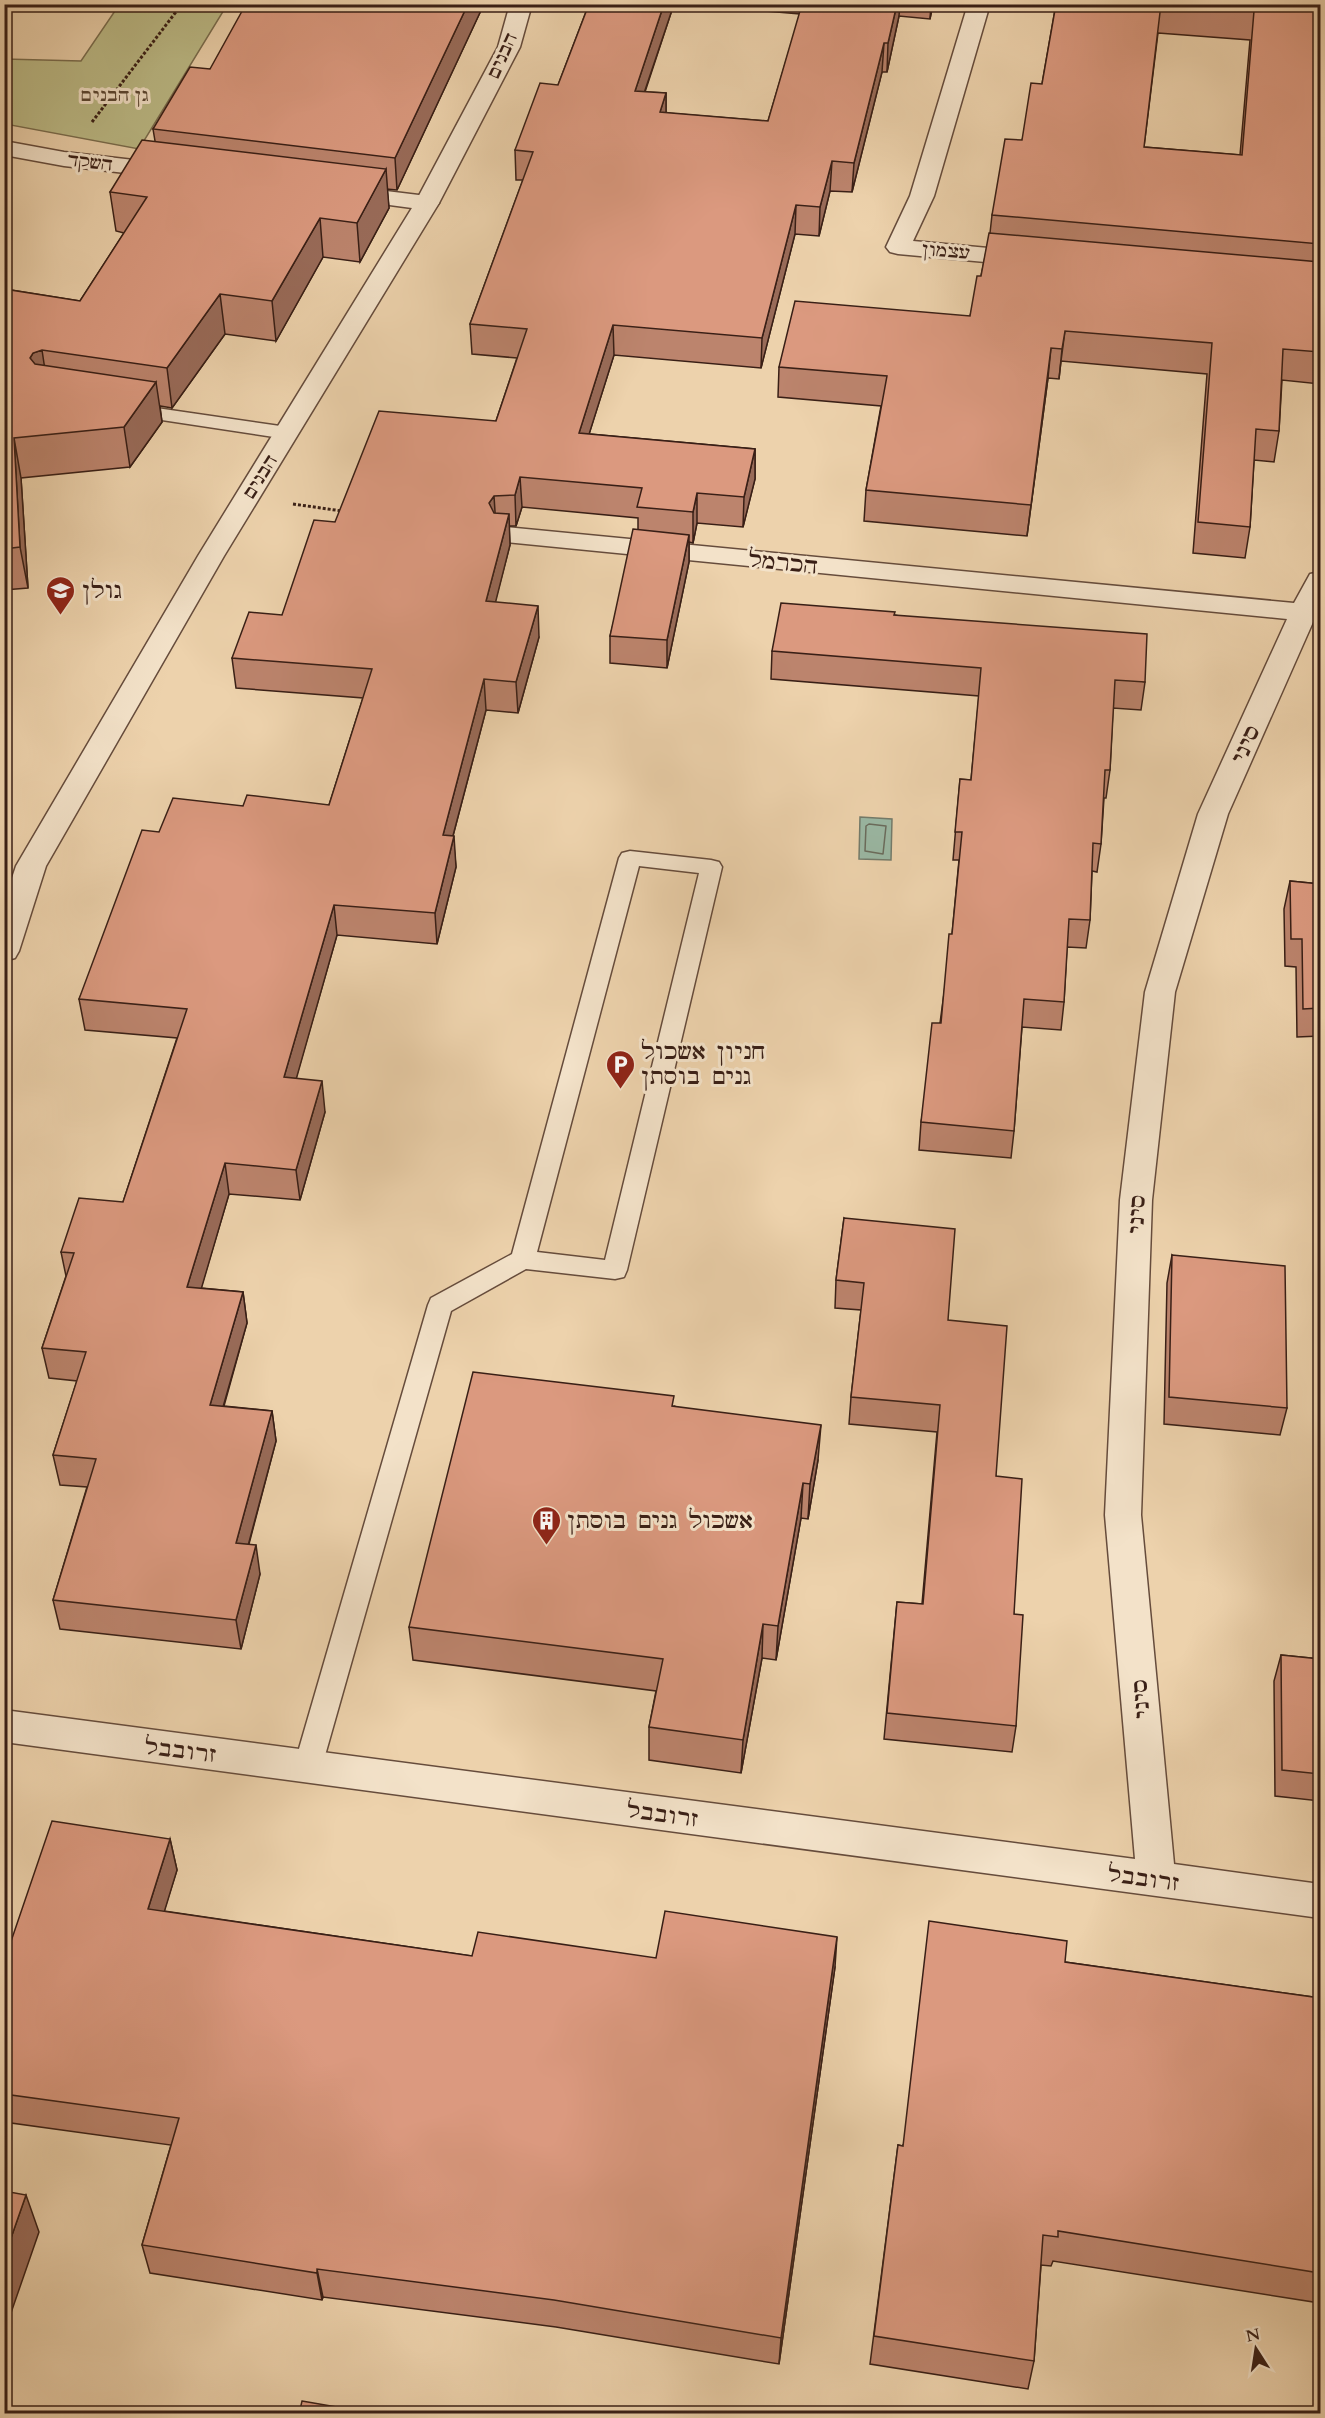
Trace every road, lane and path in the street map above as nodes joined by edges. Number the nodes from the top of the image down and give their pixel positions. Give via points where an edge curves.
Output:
1 (182, 4) edge
2 (521, 4) edge
3 (979, 4) edge
4 (4, 148) edge
5 (64, 159) junction
6 (193, 174) edge
7 (322, 190) edge
8 (427, 203) junction
9 (1051, 260) edge
10 (116, 408) edge
11 (287, 433) junction
12 (247, 498) junction
13 (345, 512) edge
14 (505, 535) edge
15 (1320, 580) edge
16 (1312, 613) edge
17 (4, 951) edge
18 (523, 1259) junction
19 (4, 1726) edge
20 (308, 1766) junction
21 (1155, 1879) junction
22 (1320, 1901) edge

1 - 5 path
2 - 8 street, הבנים via 509,47
3 - 9 street, עצמון via 922,196 898,247
4 - 5 street, השקד
5 - 6 street, השקד
7 - 8 street
8 - 11 street, הבנים
10 - 11 lane
11 - 12 street, הבנים
12 - 13 path
12 - 17 street, הבנים via 31,866
14 - 16 street, הכרמל
15 - 16 street, סיני
16 - 21 street, סיני via 1213,814 1161,992 1136,1200 1123,1515
18 - 18 lane via 615,1270 711,867 630,858
18 - 20 lane via 440,1305
19 - 20 street, זרובבל
20 - 21 street, זרובבל
21 - 22 street, זרובבל

